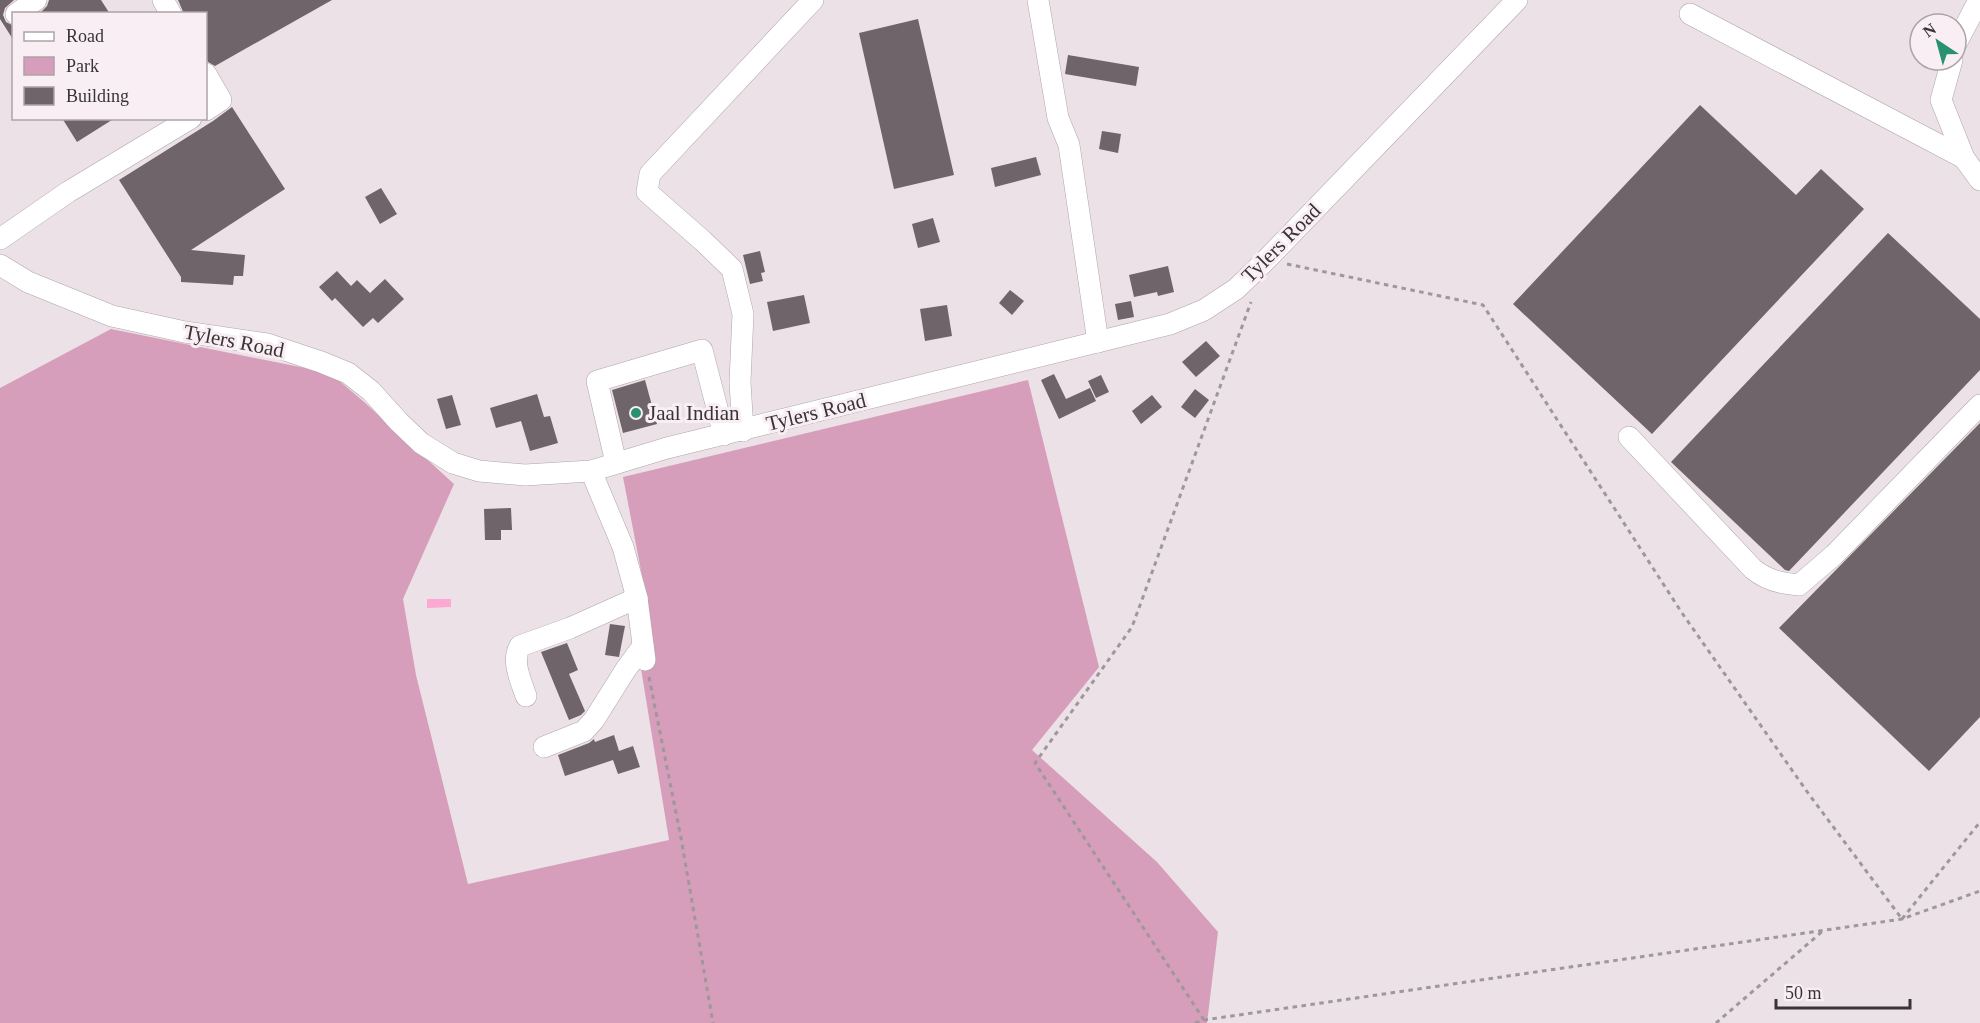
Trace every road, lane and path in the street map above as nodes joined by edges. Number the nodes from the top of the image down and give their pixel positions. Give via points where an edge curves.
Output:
1 (36, 0) edge
2 (813, 0) edge
3 (1038, 0) edge
4 (1517, 0) edge
5 (1979, 0) edge
6 (18, 12) edge
7 (1690, 14) dead end
8 (1968, 21) edge
9 (1949, 72) edge
10 (207, 76) edge
11 (207, 109) edge
12 (188, 120) edge
13 (1964, 158) junction
14 (1980, 180) edge
15 (0, 239) edge
16 (1267, 260) junction
17 (0, 265) edge
18 (1255, 293) dead end
19 (1098, 342) junction
20 (1980, 405) edge
21 (734, 433) junction
22 (1629, 437) dead end
23 (616, 464) junction
24 (591, 471) junction
25 (637, 598) junction
26 (644, 653) junction
27 (526, 696) dead end
28 (544, 747) dead end
29 (1980, 822) edge
30 (1980, 891) edge
31 (1902, 919) junction
32 (1824, 930) junction
33 (1204, 1020) junction
34 (713, 1023) edge
35 (1195, 1023) edge
36 (1716, 1023) edge

1 - 6 street
2 - 21 street via 650,174 647,192 732,269 743,314
3 - 19 street via 1058,118 1070,145
4 - 16 street, Tylers Road
5 - 8 street
7 - 13 street
9 - 13 street via 1941,100
10 - 11 street via 221,100
12 - 15 street via 68,192
13 - 14 street
16 - 19 street, Tylers Road via 1236,289 1204,310 1170,324
16 - 31 path via 1483,305 1682,613 1808,794
17 - 24 street, Tylers Road via 28,282 112,316 267,344 348,373 421,443 453,463 479,471 525,475
18 - 33 path via 1132,627 1035,764
19 - 21 street, Tylers Road
20 - 22 street via 1834,555 1799,585 1764,578
21 - 23 street, Tylers Road
21 - 23 street via 702,350 597,381
23 - 24 street, Tylers Road
24 - 25 street via 624,547
25 - 26 street
25 - 27 street via 520,646 516,661
26 - 28 street via 626,669 589,726
26 - 34 path
29 - 31 path
30 - 31 path
31 - 32 path
32 - 33 path
32 - 36 path
33 - 35 path

